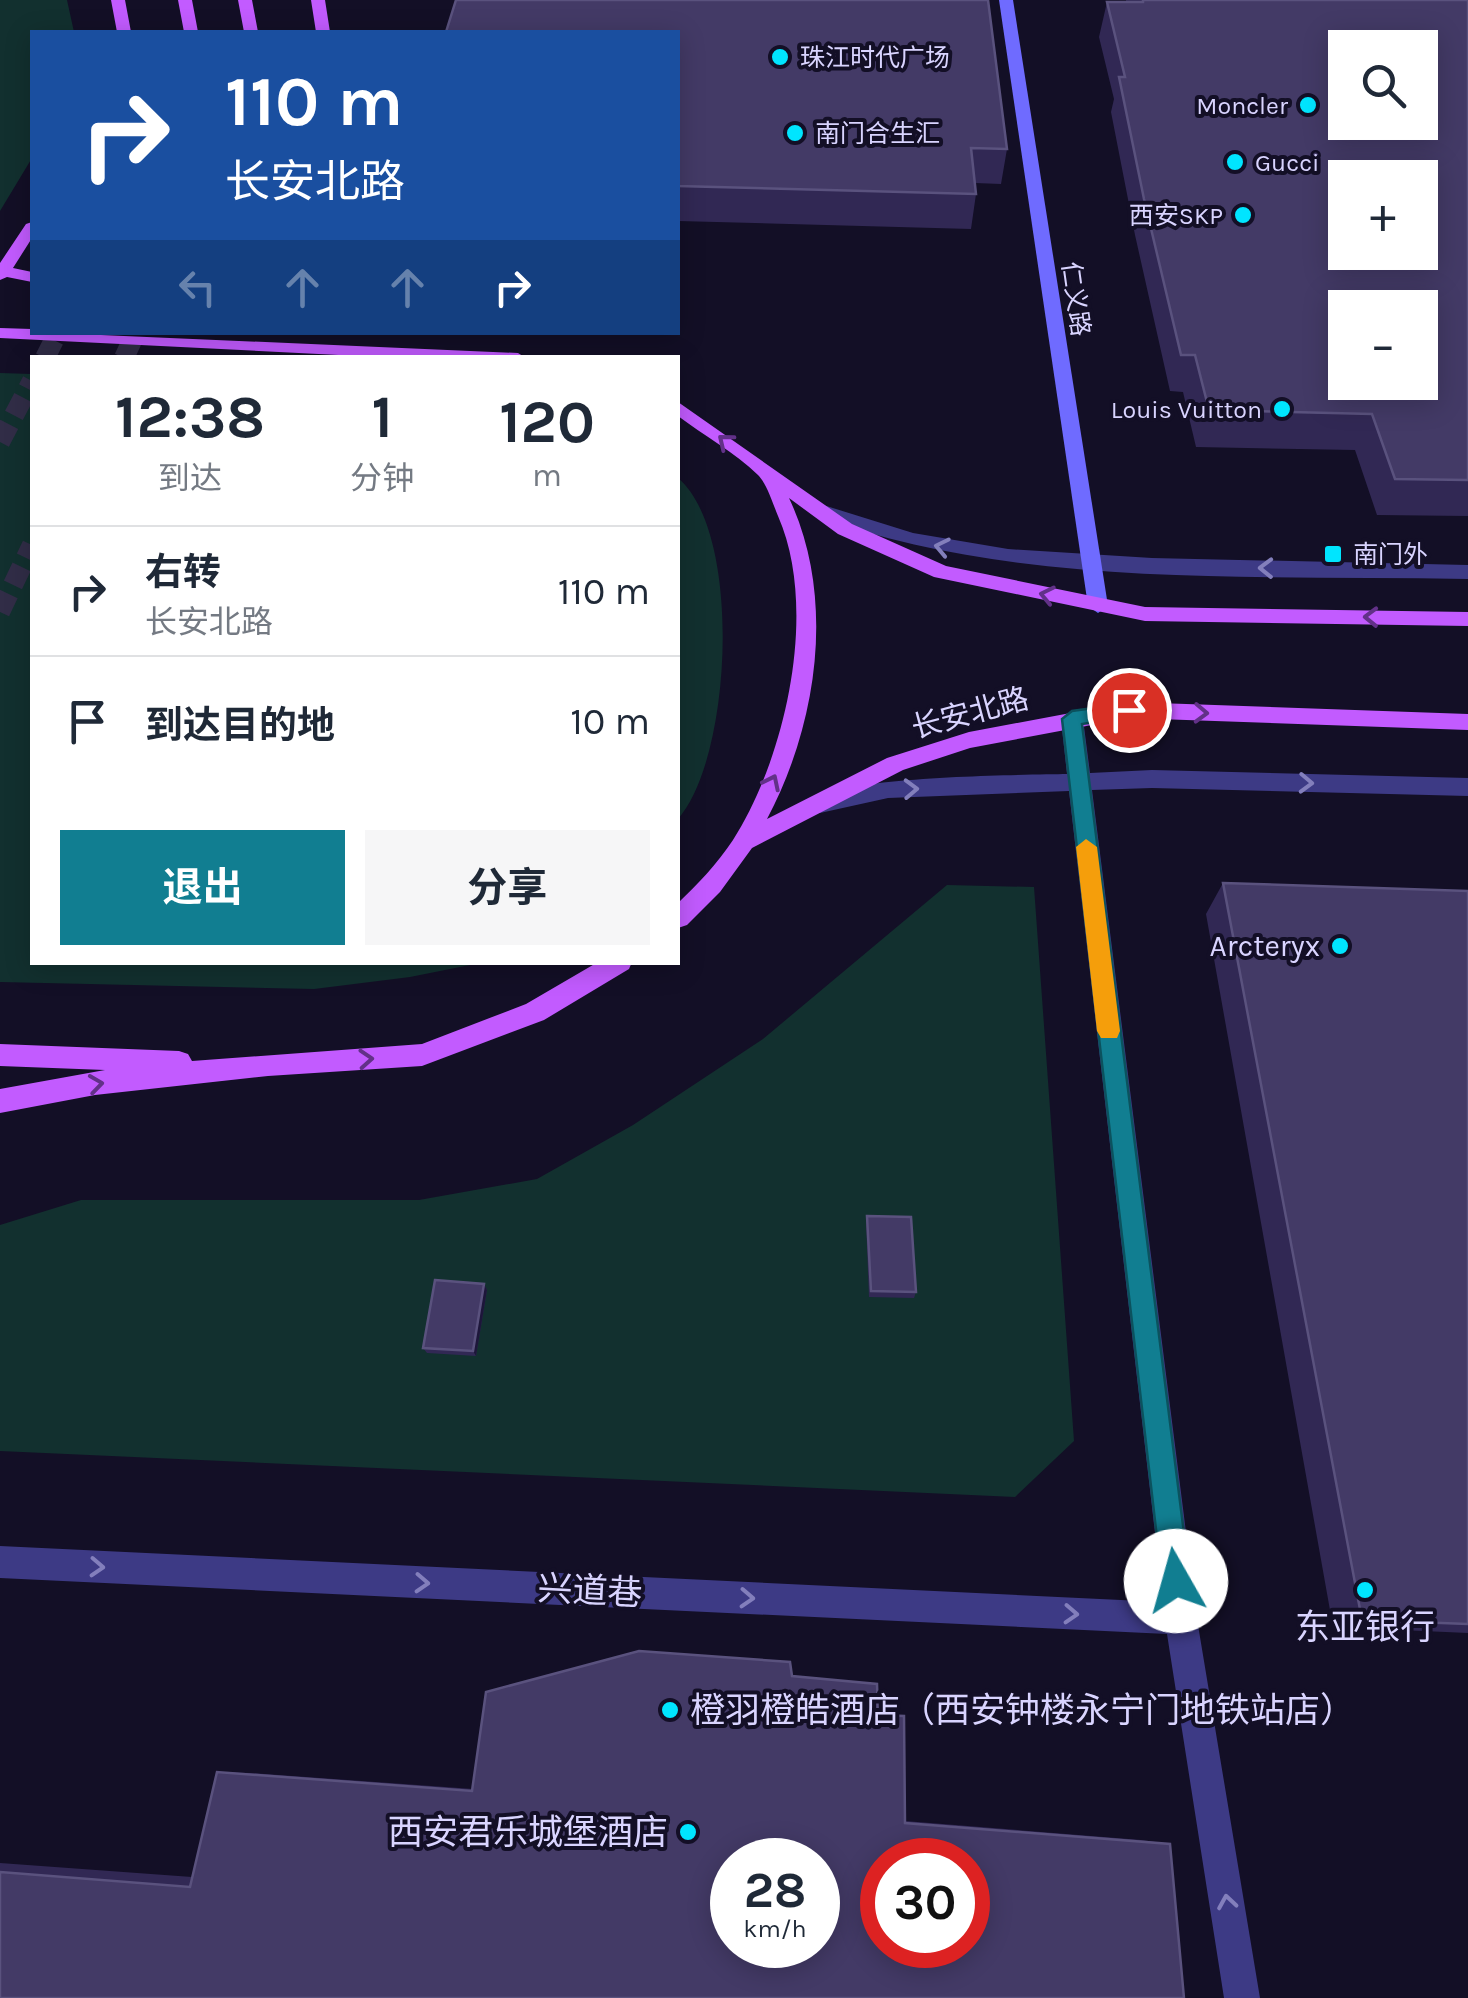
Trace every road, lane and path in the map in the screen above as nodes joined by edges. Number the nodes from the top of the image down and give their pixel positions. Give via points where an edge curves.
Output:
1 (118, 0) edge
2 (185, 0) edge
3 (245, 0) edge
4 (318, 0) edge
5 (1006, 0) edge
6 (124, 30) edge
7 (191, 30) edge
8 (251, 30) edge
9 (323, 30) edge
10 (30, 231) edge
11 (2, 273) edge
12 (30, 276) edge
13 (0, 333) edge
14 (30, 334) edge
15 (98, 335) edge
16 (295, 339) edge
17 (483, 355) edge
18 (680, 410) edge
19 (770, 478) junction
20 (815, 508) junction
21 (1090, 564) junction
22 (1468, 572) edge
23 (1098, 606) junction
24 (1468, 619) edge
25 (1072, 719) junction
26 (1468, 722) edge
27 (1078, 782) junction
28 (1468, 787) edge
29 (815, 805) junction
30 (744, 841) junction
31 (680, 916) edge
32 (615, 965) edge
33 (0, 1054) edge
34 (268, 1065) junction
35 (0, 1102) edge
36 (0, 1562) edge
37 (1181, 1619) junction
38 (1242, 1998) edge

1 - 6 main road
2 - 7 main road
3 - 8 main road
4 - 9 main road
5 - 21 street, 仁义路
10 - 11 main road
11 - 12 main road
13 - 14 main road
15 - 16 main road
16 - 17 main road
19 -> 18 main road
19 - 20 main road
30 -> 19 main road via 782,761 800,691 804,637 801,553
21 -> 20 street via 962,552 874,532
23 -> 20 main road via 941,572 845,529
22 -> 21 street
21 - 23 street, 仁义路
24 -> 23 main road via 1145,614
25 -> 26 main road, 长安北路 via 1129,710
25 - 27 street
25 - 29 main road, 长安北路 via 968,740 896,764
27 -> 28 street
29 -> 27 street via 888,789
27 - 37 street
29 - 30 main road, 长安北路
30 - 31 main road
34 -> 32 main road via 422,1055 535,1012
33 - 34 main road
35 -> 34 main road via 94,1083
36 -> 37 street, 兴道巷
38 -> 37 street

